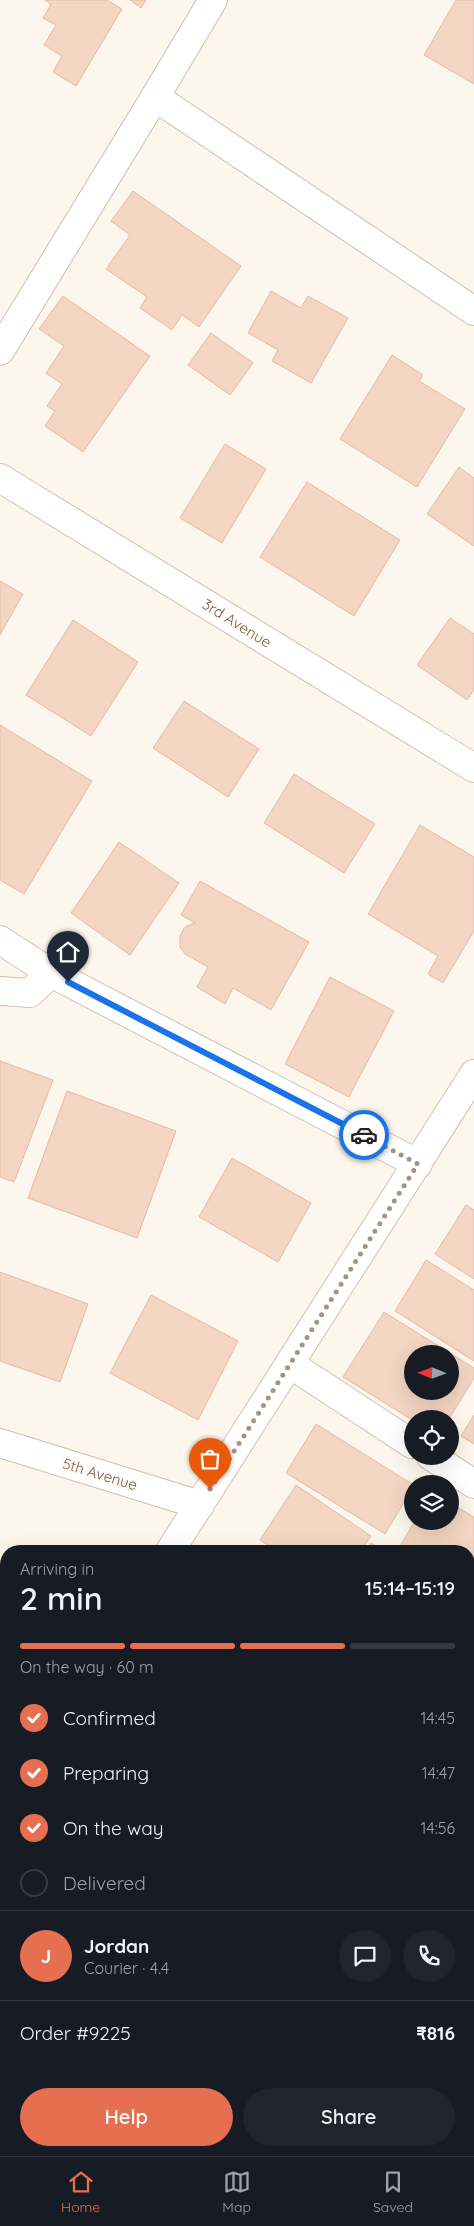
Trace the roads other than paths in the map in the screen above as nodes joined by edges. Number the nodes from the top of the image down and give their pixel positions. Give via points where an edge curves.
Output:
1 (213, 0) edge
2 (155, 96) junction
3 (474, 311) edge
4 (0, 351) edge
5 (0, 478) edge
6 (474, 768) edge
7 (0, 940) edge
8 (51, 973) junction
9 (0, 991) edge
10 (474, 1074) edge
11 (418, 1164) junction
12 (290, 1364) junction
13 (404, 1439) edge
14 (0, 1443) edge
15 (446, 1465) edge
16 (474, 1484) edge
17 (200, 1505) junction
18 (174, 1545) edge

1 - 2 street
2 - 3 street
2 - 4 street
5 - 6 street, 3rd Avenue
7 - 8 street
8 - 9 street via 30,993
8 - 11 street
10 - 11 street
11 - 12 street
12 - 13 street
12 - 17 street
14 - 17 street, 5th Avenue
15 - 16 street
17 - 18 street

